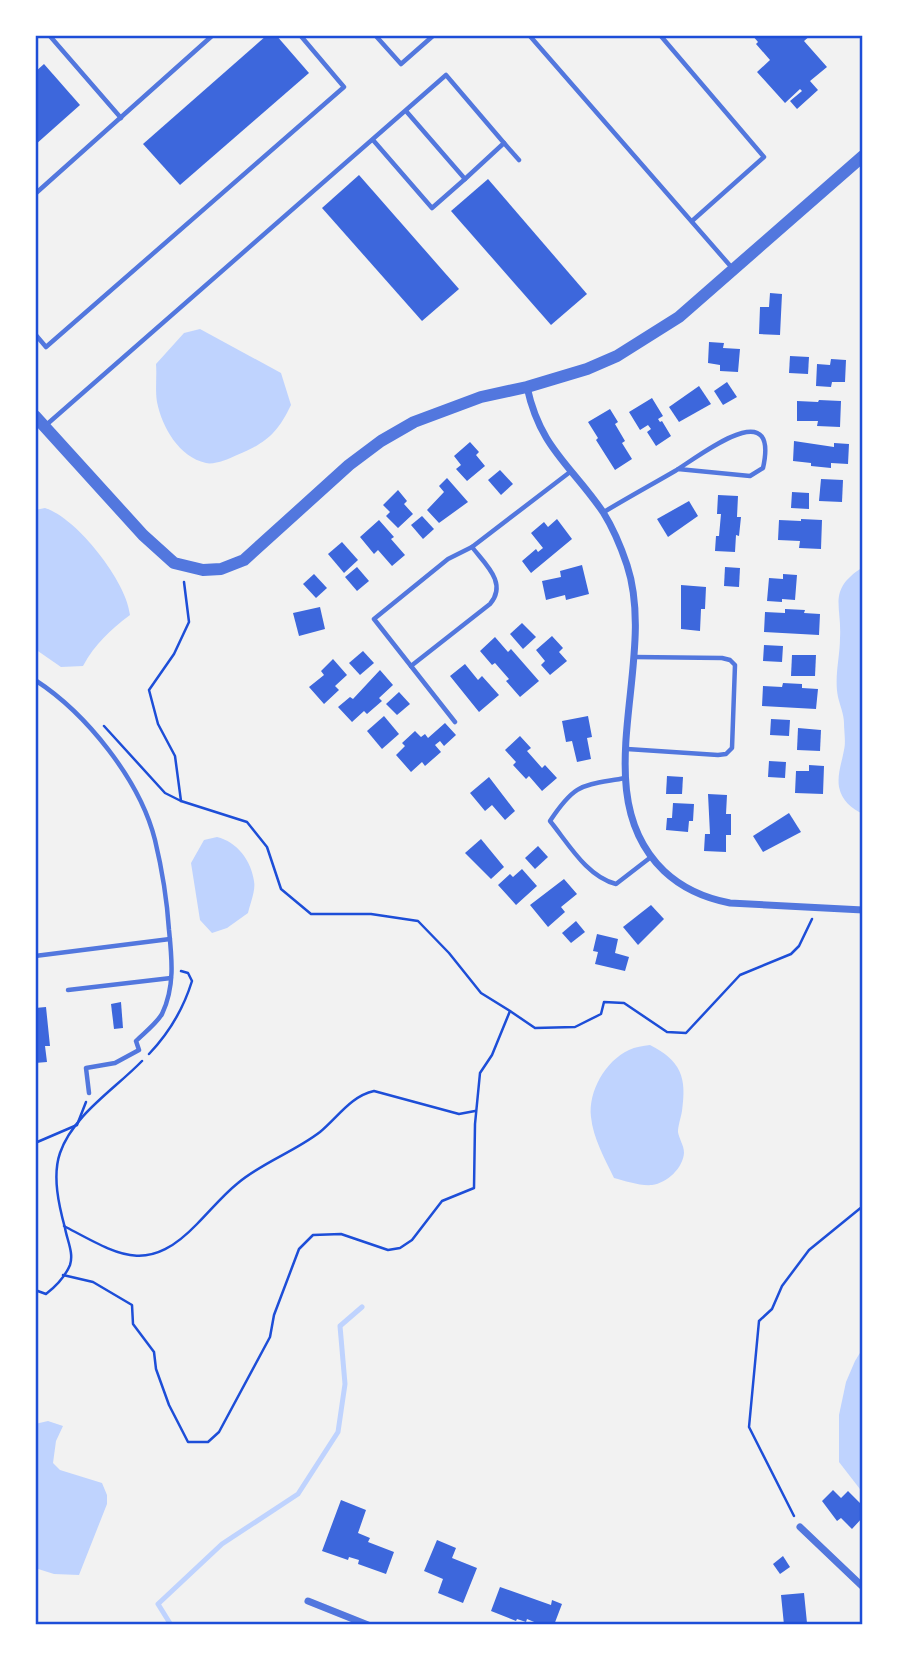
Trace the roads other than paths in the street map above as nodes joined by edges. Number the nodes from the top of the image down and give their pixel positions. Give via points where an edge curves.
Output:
1 (49, 35) edge
2 (213, 35) edge
3 (300, 35) edge
4 (375, 35) edge
5 (434, 35) edge
6 (529, 35) edge
7 (660, 35) edge
8 (406, 111) junction
9 (121, 118) junction
10 (373, 140) junction
11 (505, 144) junction
12 (863, 156) edge
13 (519, 160) dead end
14 (465, 179) junction
15 (35, 194) edge
16 (692, 222) junction
17 (734, 269) junction
18 (35, 334) edge
19 (527, 387) junction
20 (35, 416) edge
21 (45, 427) junction
22 (678, 469) junction
23 (570, 472) junction
24 (603, 513) junction
25 (472, 547) junction
26 (634, 657) junction
27 (411, 666) junction
28 (35, 680) edge
29 (455, 722) dead end
30 (627, 749) junction
31 (626, 778) junction
32 (652, 858) junction
33 (863, 910) edge
34 (170, 939) junction
35 (35, 956) edge
36 (172, 978) junction
37 (68, 990) dead end
38 (89, 1093) road end
39 (800, 1527) road end
40 (863, 1587) edge
41 (308, 1601) dead end
42 (368, 1625) edge

1 - 9 lane
2 - 9 lane
3 - 18 lane via 344,87 46,347
4 - 5 lane via 401,64
6 - 16 lane
7 - 16 lane via 764,157
8 - 10 lane
8 - 11 lane via 446,75
8 - 14 lane
9 - 15 lane
10 - 14 lane via 432,208
10 - 21 lane
11 - 13 lane
11 - 14 lane
12 - 17 street
16 - 17 lane
17 - 19 street via 679,317 617,356
19 - 21 street via 481,397 414,422 381,441 244,560 221,569 174,563
19 - 23 street via 548,443
20 - 21 street
22 - 22 lane via 724,438 748,431 765,442 763,468 750,476
22 - 24 lane
23 - 24 street
23 - 25 lane
24 - 26 street via 630,580
25 - 27 lane via 496,580 497,593 490,604
25 - 27 lane via 448,559 374,619
26 - 30 street
26 - 30 lane via 722,658 735,665 732,748 718,755
27 - 29 lane
28 - 34 lane via 51,690 100,740 135,792 154,838
30 - 31 street
31 - 32 street via 634,829
31 - 32 lane via 579,787 550,821 603,881 616,884
32 - 33 street via 673,879 710,899
34 - 35 lane
34 - 36 lane
36 - 37 lane
36 - 38 lane via 161,1016 136,1041 139,1050 115,1063 86,1068
39 - 40 street
41 - 42 street

